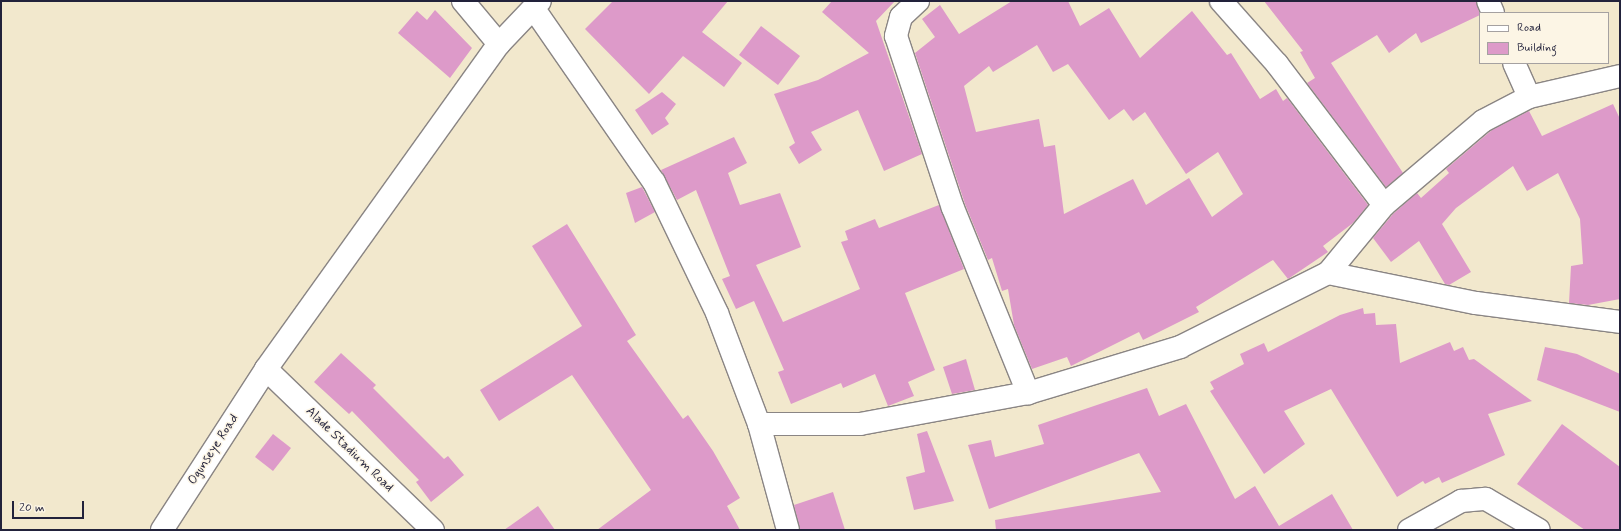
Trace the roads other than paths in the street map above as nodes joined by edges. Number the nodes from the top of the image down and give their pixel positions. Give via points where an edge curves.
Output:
1 (463, 1) edge
2 (918, 1) edge
3 (1221, 1) edge
4 (1488, 1) edge
5 (537, 5) edge
6 (1493, 12) edge
7 (499, 44) junction
8 (1514, 64) edge
9 (1620, 76) edge
10 (1529, 97) junction
11 (1384, 205) junction
12 (1328, 273) junction
13 (1620, 322) edge
14 (266, 369) junction
15 (1028, 393) junction
16 (759, 424) junction
17 (162, 530) edge
18 (433, 530) edge
19 (788, 530) edge
20 (1409, 530) edge
21 (1539, 530) edge

1 - 7 street
2 - 15 street via 901,17 896,36 953,208
3 - 11 street via 1277,64
4 - 6 street
5 - 7 street, Ogunseye Road
5 - 16 street via 654,182 717,313
7 - 14 street, Ogunseye Road
8 - 10 street
9 - 10 street
10 - 11 street via 1483,120
11 - 12 street
12 - 13 street via 1476,303
12 - 15 street via 1180,347
14 - 17 street, Ogunseye Road
14 - 18 street, Alade Stadium Road
15 - 16 street via 860,424
16 - 19 street
20 - 21 street via 1461,501 1486,499

